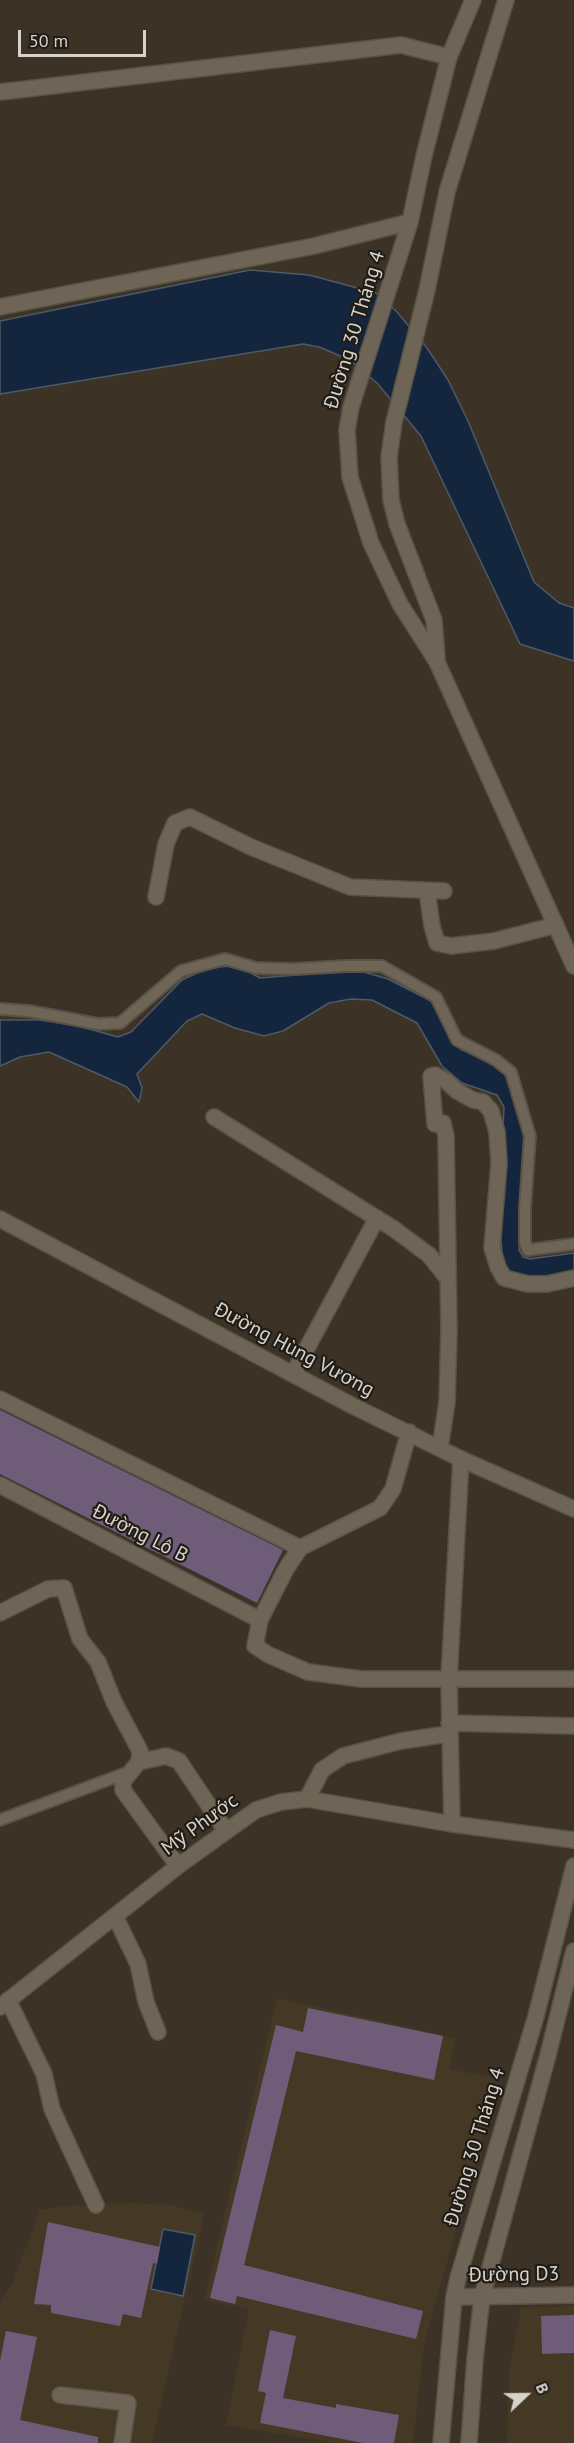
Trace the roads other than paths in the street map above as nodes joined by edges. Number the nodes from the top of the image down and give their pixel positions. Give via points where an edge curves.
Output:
1 (473, 0) edge
2 (506, 0) edge
3 (449, 57) junction
4 (0, 92) edge
5 (410, 222) junction
6 (0, 307) edge
7 (437, 662) junction
8 (427, 891) junction
9 (444, 891) dead end
10 (156, 897) dead end
11 (556, 925) junction
12 (574, 966) edge
13 (1, 1009) edge
14 (214, 1117) dead end
15 (377, 1218) junction
16 (0, 1219) edge
17 (574, 1244) edge
18 (574, 1278) edge
19 (448, 1279) junction
20 (293, 1374) junction
21 (0, 1399) edge
22 (409, 1432) junction
23 (440, 1448) junction
24 (461, 1459) junction
25 (0, 1485) edge
26 (574, 1509) edge
27 (300, 1548) junction
28 (0, 1613) edge
29 (260, 1620) junction
30 (449, 1679) junction
31 (574, 1679) edge
32 (574, 1726) edge
33 (449, 1729) junction
34 (135, 1767) junction
35 (307, 1798) junction
36 (0, 1820) edge
37 (452, 1824) junction
38 (226, 1832) junction
39 (574, 1840) edge
40 (178, 1866) junction
41 (574, 1866) edge
42 (115, 1916) junction
43 (574, 1951) edge
44 (4, 2003) edge
45 (536, 2016) junction
46 (556, 2023) junction
47 (158, 2032) dead end
48 (96, 2205) dead end
49 (574, 2295) edge
50 (454, 2297) junction
51 (482, 2297) junction
52 (60, 2395) dead end
53 (122, 2443) edge
54 (441, 2443) edge
55 (469, 2443) edge

1 - 3 street, Đường 30 Tháng 4
2 - 7 street, Đường 30 Tháng 4 via 447,192 388,457 391,500 434,620
3 - 4 street via 401,45
3 - 5 street, Đường 30 Tháng 4
5 - 6 street via 314,246
5 - 7 street, Đường 30 Tháng 4 via 354,396 347,430 350,477 376,554 400,604
7 - 11 street, Đường 30 Tháng 4
8 - 9 street
8 - 10 street via 350,887 251,848 190,817 175,823 166,844
8 - 11 street via 437,943 451,946 494,941
11 - 12 street, Đường 30 Tháng 4
13 - 17 lane via 98,1024 120,1023 181,971 225,959 256,968 382,966 436,998 457,1040 511,1072 530,1136 525,1242 528,1250
14 - 15 street
15 - 19 street via 429,1256
15 - 20 street
16 - 20 street, Đường Hùng Vương
18 - 19 street via 547,1284 504,1278 492,1248 499,1163 491,1111 483,1102 473,1100 435,1075 431,1076 435,1124 443,1123 446,1136
19 - 23 street via 447,1402
20 - 22 street, Đường Hùng Vương
21 - 27 street
22 - 23 street, Đường Hùng Vương
22 - 27 street via 393,1489 380,1508
23 - 24 street, Đường Hùng Vương
24 - 26 street, Đường Hùng Vương
24 - 30 street
25 - 29 street, Đường Lô B
27 - 29 street
28 - 34 street via 48,1589 64,1588 80,1639 98,1662 140,1751
29 - 30 street via 255,1647 308,1672 361,1680
30 - 31 street
30 - 33 street
32 - 33 street
33 - 35 street via 343,1756 322,1770
33 - 37 street
34 - 36 lane
34 - 38 street via 166,1756 179,1761
34 - 40 street via 122,1785 127,1798
35 - 37 street, Mỹ Phước
35 - 38 street, Mỹ Phước via 256,1810
37 - 39 street, Mỹ Phước
38 - 40 street, Mỹ Phước
40 - 42 street, Mỹ Phước
41 - 45 street, Đường 30 Tháng 4
42 - 44 street, Mỹ Phước
42 - 47 street via 138,1964 146,2002
43 - 46 street
44 - 48 street via 44,2074 52,2109
45 - 46 street
45 - 50 street, Đường 30 Tháng 4
46 - 51 street
49 - 51 street, Đường D3
50 - 51 street, Đường D3
50 - 54 street, Đường 30 Tháng 4
51 - 55 street
52 - 53 street via 128,2403

